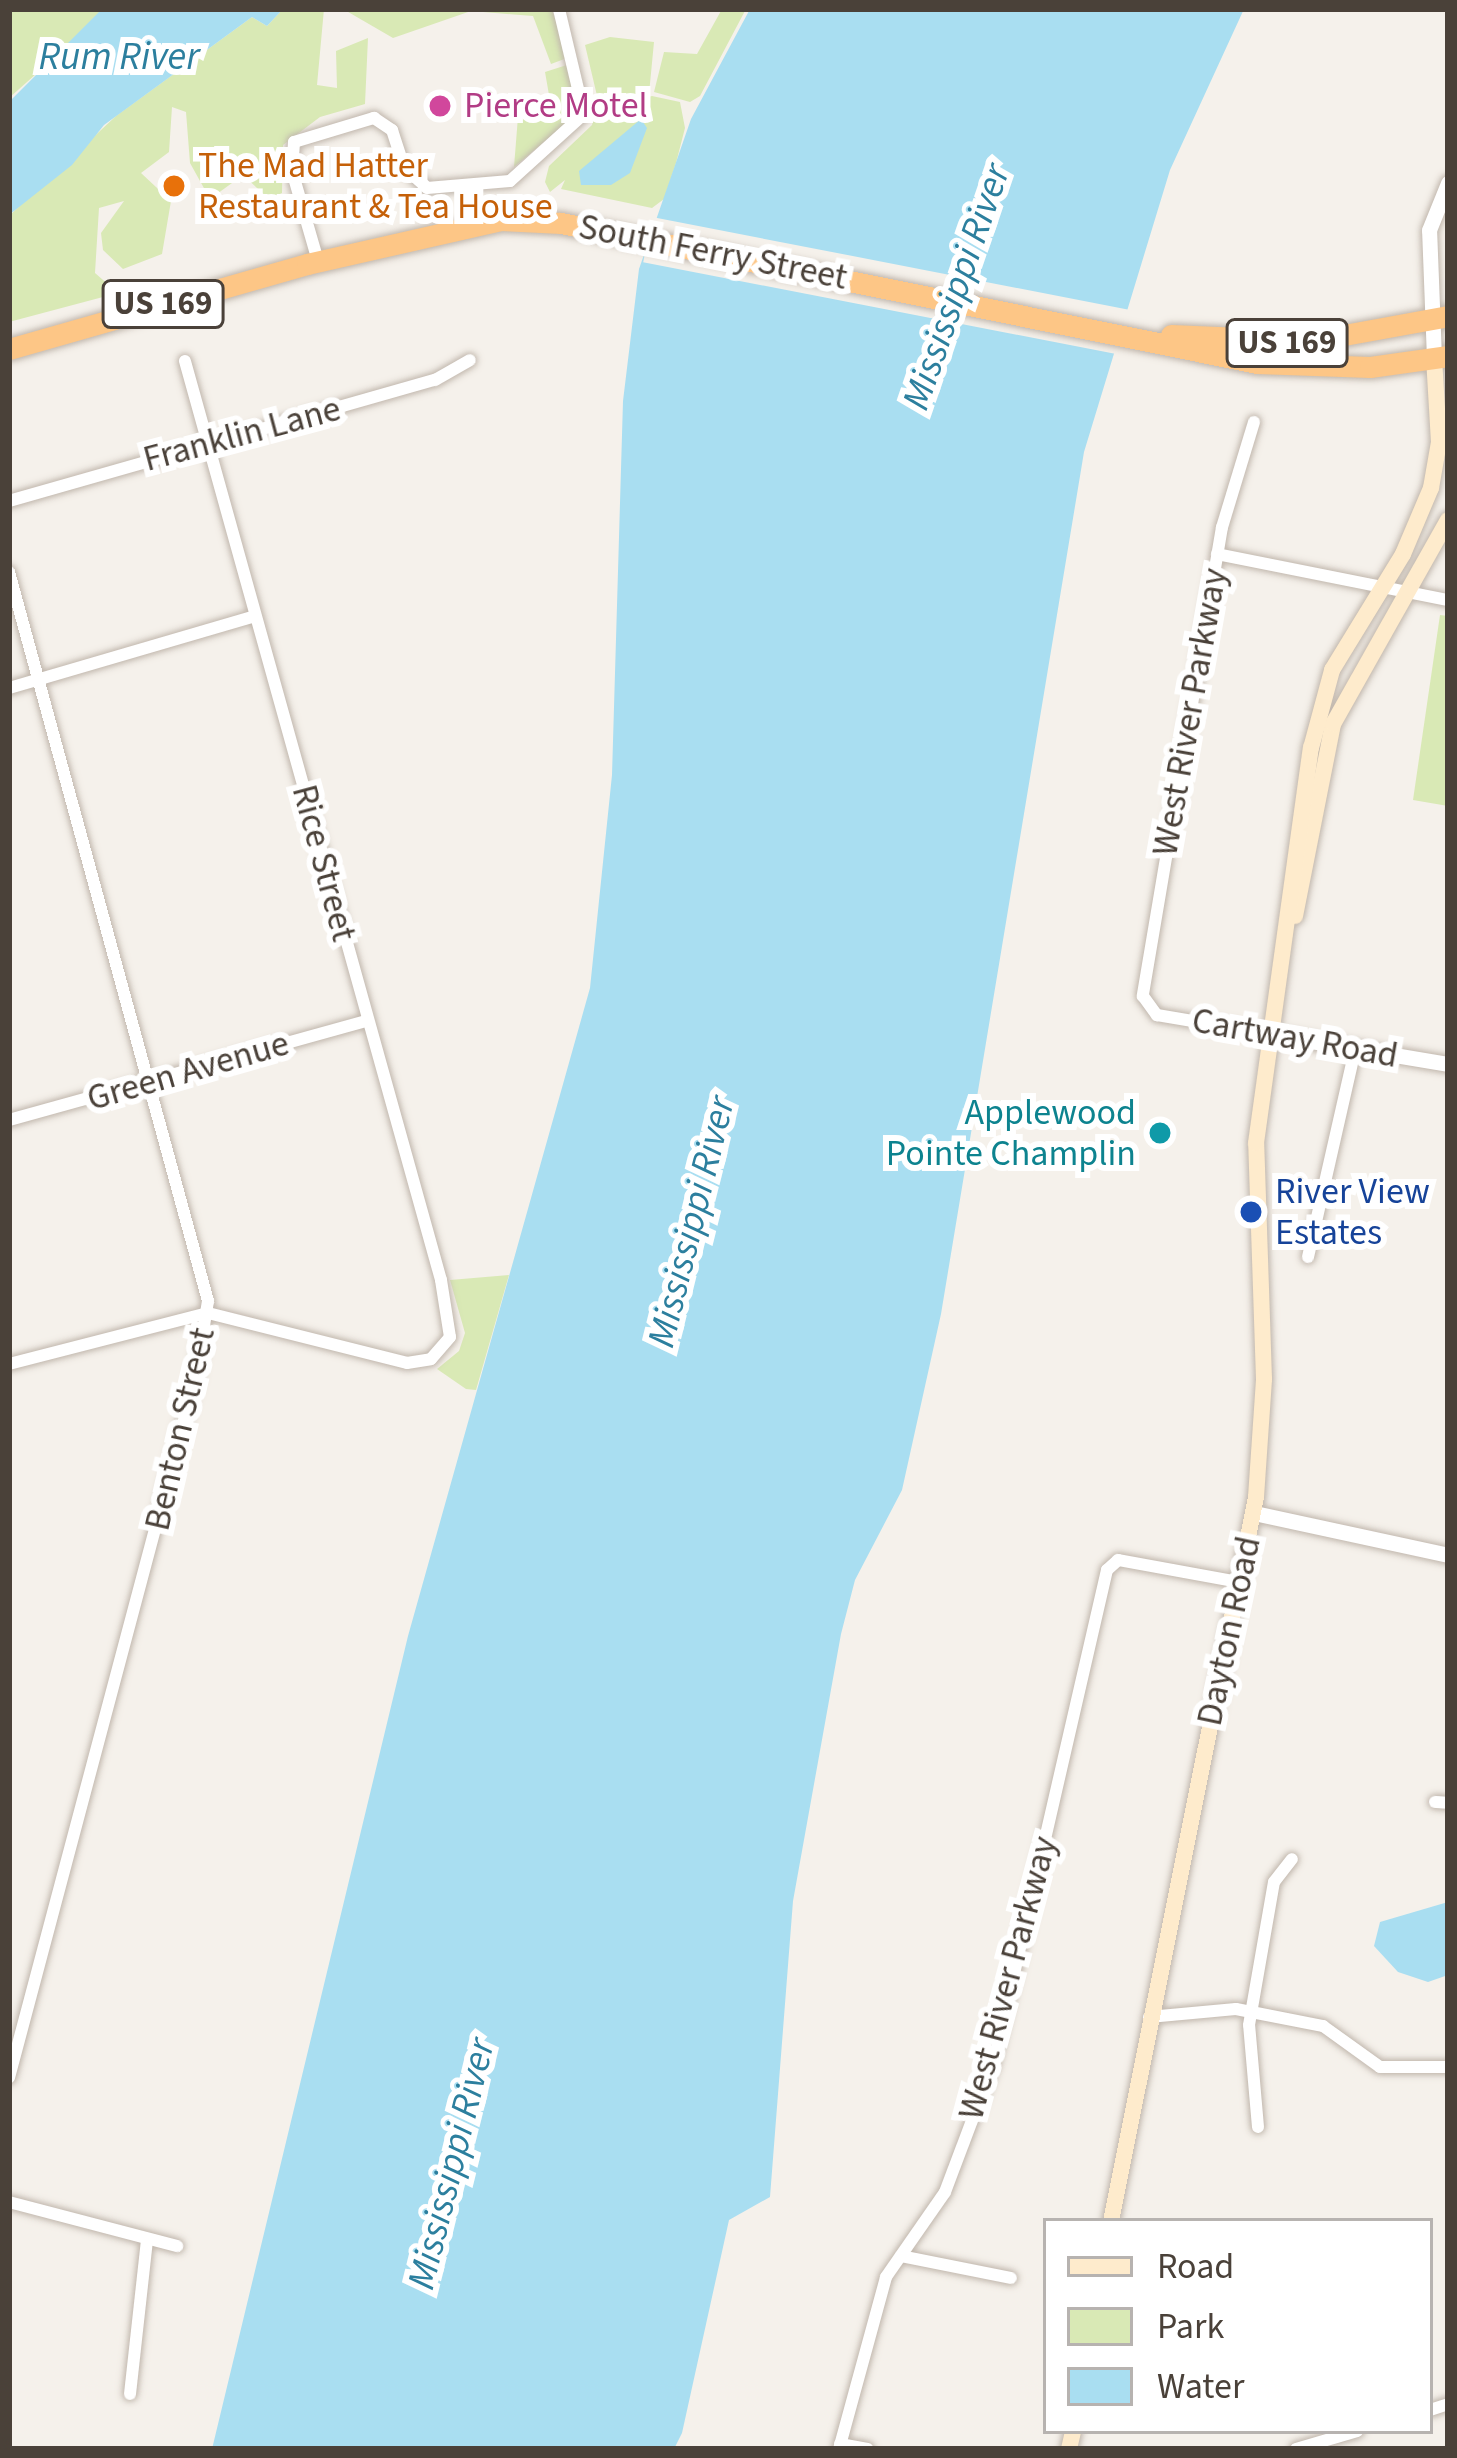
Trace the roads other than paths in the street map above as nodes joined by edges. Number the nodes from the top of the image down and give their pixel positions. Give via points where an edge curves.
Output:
1 (559, 9) edge
2 (1448, 183) edge
3 (318, 262) junction
4 (1440, 319) edge
5 (1141, 334) junction
6 (9, 350) edge
7 (1441, 357) edge
8 (185, 361) dead end
9 (470, 361) dead end
10 (1254, 422) dead end
11 (208, 442) junction
12 (9, 500) edge
13 (1448, 520) edge
14 (1217, 554) junction
15 (9, 572) edge
16 (1381, 587) junction
17 (1409, 592) junction
18 (1448, 600) edge
19 (255, 616) junction
20 (38, 680) junction
21 (9, 688) edge
22 (1145, 1005) joint
23 (367, 1021) junction
24 (1269, 1034) junction
25 (1355, 1050) junction
26 (1448, 1064) edge
27 (152, 1082) junction
28 (9, 1120) edge
29 (1308, 1257) dead end
30 (208, 1313) junction
31 (9, 1364) edge
32 (1254, 1513) junction
33 (1448, 1556) edge
34 (1239, 1582) junction
35 (1292, 1859) dead end
36 (1251, 2012) junction
37 (1149, 2017) junction
38 (1448, 2067) edge
39 (9, 2078) edge
40 (1258, 2127) dead end
41 (9, 2202) edge
42 (1112, 2218) edge
43 (147, 2239) junction
44 (178, 2246) dead end
45 (901, 2256) junction
46 (1011, 2278) dead end
47 (130, 2394) dead end
48 (1347, 2434) edge
49 (840, 2446) edge
50 (868, 2449) edge
51 (1296, 2449) edge

1 - 3 street via 584,114 509,181 427,188 404,167 392,130 374,118 294,142 292,171
2 - 4 street via 1430,230
3 - 5 highway, South Ferry Street / US 169 via 501,220 638,237
3 - 6 highway, South Ferry Street / US 169
4 - 5 highway, US 169 via 1286,343
4 - 7 street
5 - 7 highway, US 169 via 1296,367
7 - 16 main road, Dayton Road via 1436,470 1417,527
8 - 11 street, Rice Street
9 - 11 street, Franklin Lane via 435,380
10 - 14 street, West River Parkway
11 - 12 street, Franklin Lane
11 - 19 street, Rice Street
13 - 17 main road, Dayton Road
14 - 16 street
14 - 22 street, West River Parkway
15 - 20 street, Benton Street
16 - 17 street
16 - 24 main road, Dayton Road via 1332,670 1317,716
17 - 18 street
17 - 24 main road, Dayton Road via 1333,724
19 - 20 street
19 - 23 street, Rice Street
20 - 21 street
20 - 27 street, Benton Street
22 - 24 street, Cartway Road via 1157,1015
23 - 27 street, Green Avenue
23 - 30 street, Rice Street via 451,1323 431,1359 407,1363
24 - 25 street, Cartway Road
24 - 32 main road, Dayton Road via 1256,1143 1264,1379
25 - 26 street, Cartway Road
25 - 29 street
27 - 28 street, Green Avenue
27 - 30 street, Benton Street
30 - 31 street
30 - 39 street, Benton Street
32 - 33 street
32 - 34 main road, Dayton Road
34 - 37 main road, Dayton Road
34 - 45 street, West River Parkway via 1118,1560 1108,1570 993,2065 945,2192
35 - 36 street via 1274,1882
36 - 37 street
36 - 38 street via 1324,2026 1380,2067
36 - 40 street
37 - 42 main road, Dayton Road
41 - 43 street
43 - 44 street
43 - 47 street
45 - 46 street
45 - 49 street, West River Parkway via 877,2300
48 - 51 street
49 - 50 street

